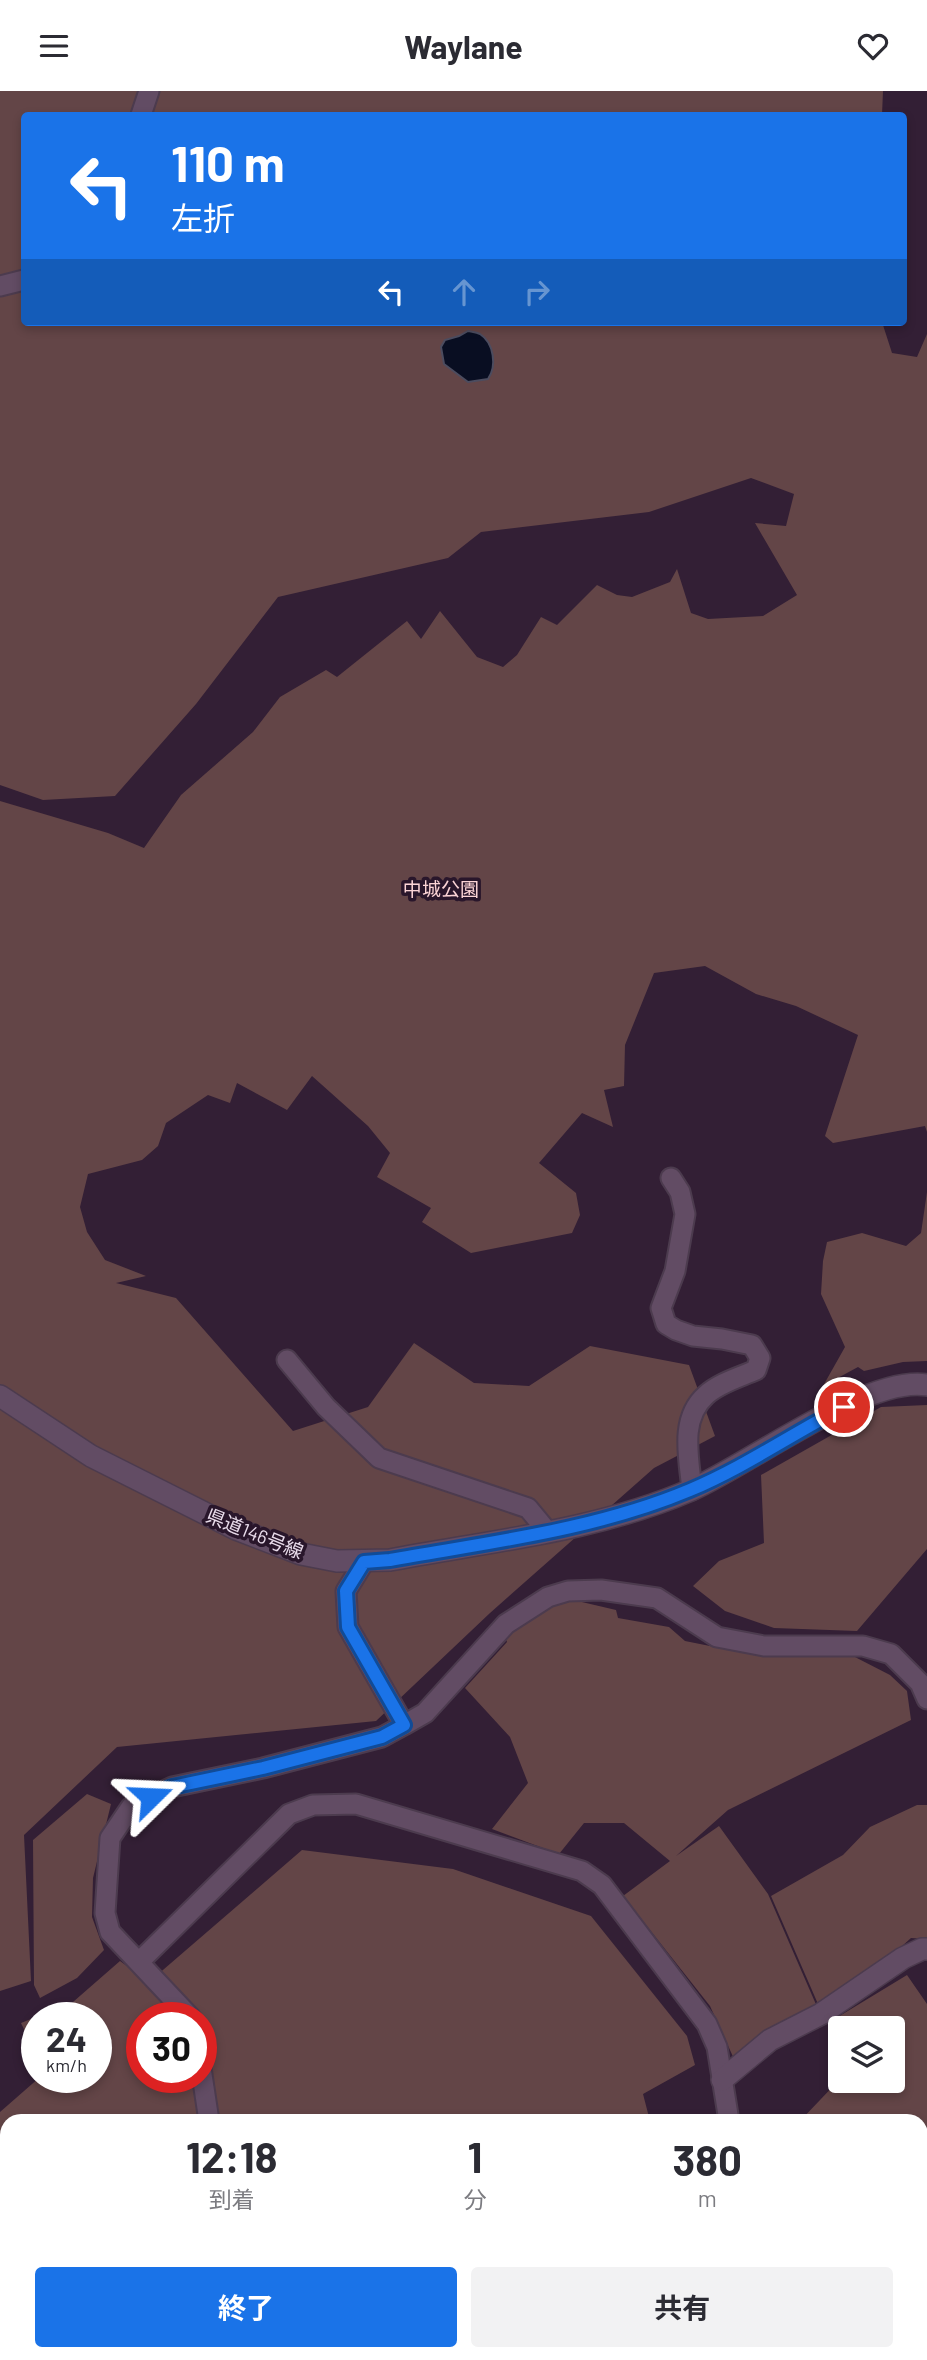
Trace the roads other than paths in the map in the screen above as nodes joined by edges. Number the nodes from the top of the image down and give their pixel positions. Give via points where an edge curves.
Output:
1 (149, 91) edge
2 (142, 112) edge
3 (21, 281) edge
4 (0, 286) edge
5 (671, 1178) dead end
6 (287, 1360) dead end
7 (927, 1385) edge
8 (0, 1396) edge
9 (692, 1490) junction
10 (547, 1531) junction
11 (364, 1562) junction
12 (927, 1699) edge
13 (404, 1725) junction
14 (927, 1949) edge
15 (140, 1961) junction
16 (177, 2002) edge
17 (722, 2080) junction
18 (205, 2093) edge
19 (208, 2114) edge
20 (728, 2114) edge

1 - 2 street
3 - 4 street
5 - 9 street via 685,1214 675,1271 661,1308 666,1324 693,1336 752,1345 760,1358 756,1370 716,1388 693,1413 686,1430
6 - 10 street via 326,1407 379,1458 528,1508
7 - 9 main road, 県道146号線 via 893,1387 859,1399
8 - 11 main road, 県道146号線 via 91,1456 236,1529 301,1554
9 - 10 main road, 県道146号線 via 598,1521
10 - 11 main road, 県道146号線
11 - 13 street via 346,1591 348,1627
12 - 13 street via 920,1683 891,1654 863,1646 764,1646 716,1637 657,1598 601,1590 568,1591 548,1597 506,1624 425,1713
13 - 15 street via 382,1737 172,1787 131,1807 110,1838 105,1913 110,1932
14 - 17 main road via 903,1958 821,2014 770,2040
15 - 16 street
15 - 17 street via 289,1814 313,1805 356,1804 582,1871 602,1885 707,2024 717,2047
17 - 20 street
18 - 19 street

